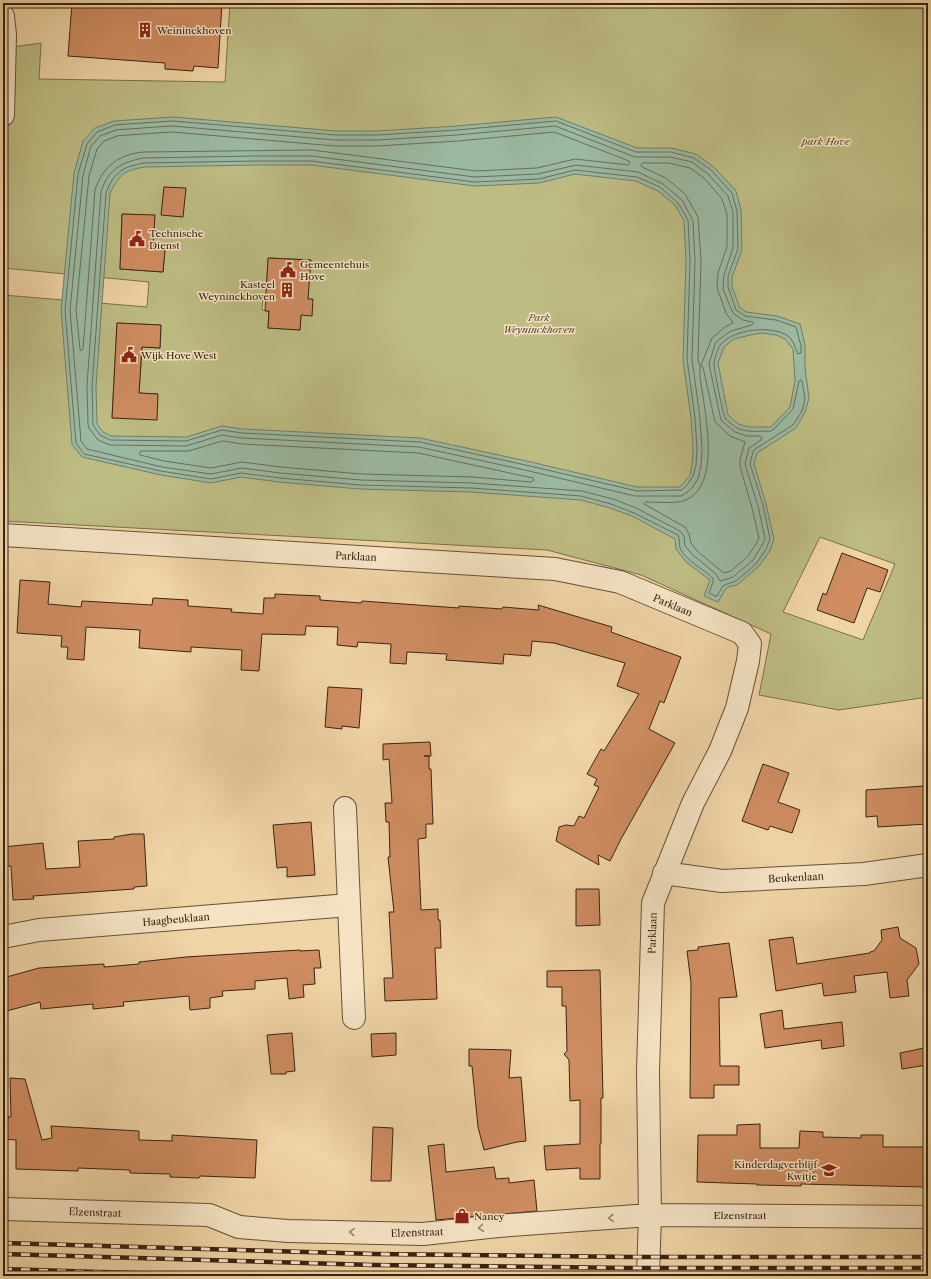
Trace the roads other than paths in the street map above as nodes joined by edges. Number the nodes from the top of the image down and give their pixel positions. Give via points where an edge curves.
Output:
1 (3, 16) edge
2 (3, 115) edge
3 (3, 535) edge
4 (345, 808) dead end
5 (928, 865) edge
6 (664, 873) junction
7 (349, 905) junction
8 (3, 937) edge
9 (354, 1018) dead end
10 (3, 1209) edge
11 (650, 1214) junction
12 (928, 1217) edge
13 (648, 1276) edge

1 - 2 street
3 - 6 street, Parklaan via 555,569 620,582 742,633 750,644 737,708
4 - 7 street
5 - 6 street, Beukenlaan via 864,874 722,881
6 - 11 street, Parklaan via 653,903 648,1072
7 - 8 street, Haagbeuklaan via 39,930
7 - 9 street
11 -> 10 street, Elzenstraat via 423,1234 288,1231 239,1227 209,1215
11 - 12 street, Elzenstraat
11 - 13 street, Parklaan

